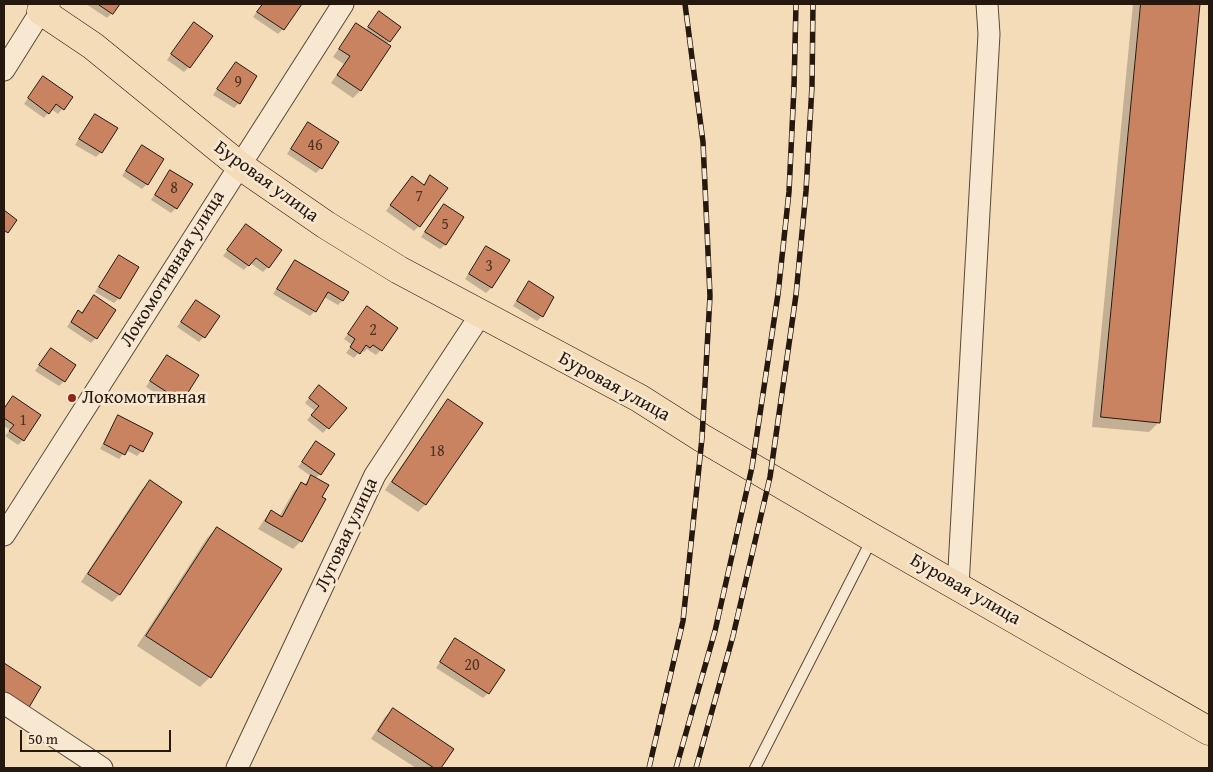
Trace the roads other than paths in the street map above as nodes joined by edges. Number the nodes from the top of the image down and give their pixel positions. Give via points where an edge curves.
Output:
1 (343, 4) edge
2 (987, 4) edge
3 (44, 7) edge
4 (4, 70) edge
5 (239, 165) junction
6 (481, 314) junction
7 (4, 535) edge
8 (873, 538) junction
9 (958, 586) junction
10 (4, 703) edge
11 (1209, 731) edge
12 (102, 768) edge
13 (237, 768) edge
14 (754, 768) edge

1 - 5 street, Локомотивная улица
2 - 9 street via 989,34
3 - 4 street
3 - 5 main road, Буровая улица
5 - 6 main road, Буровая улица via 342,235
5 - 7 street, Локомотивная улица
6 - 8 main road, Буровая улица via 640,398
6 - 13 street, Луговая улица via 375,475
8 - 9 main road, Буровая улица
8 - 14 lane
9 - 11 main road, Буровая улица
10 - 12 street

